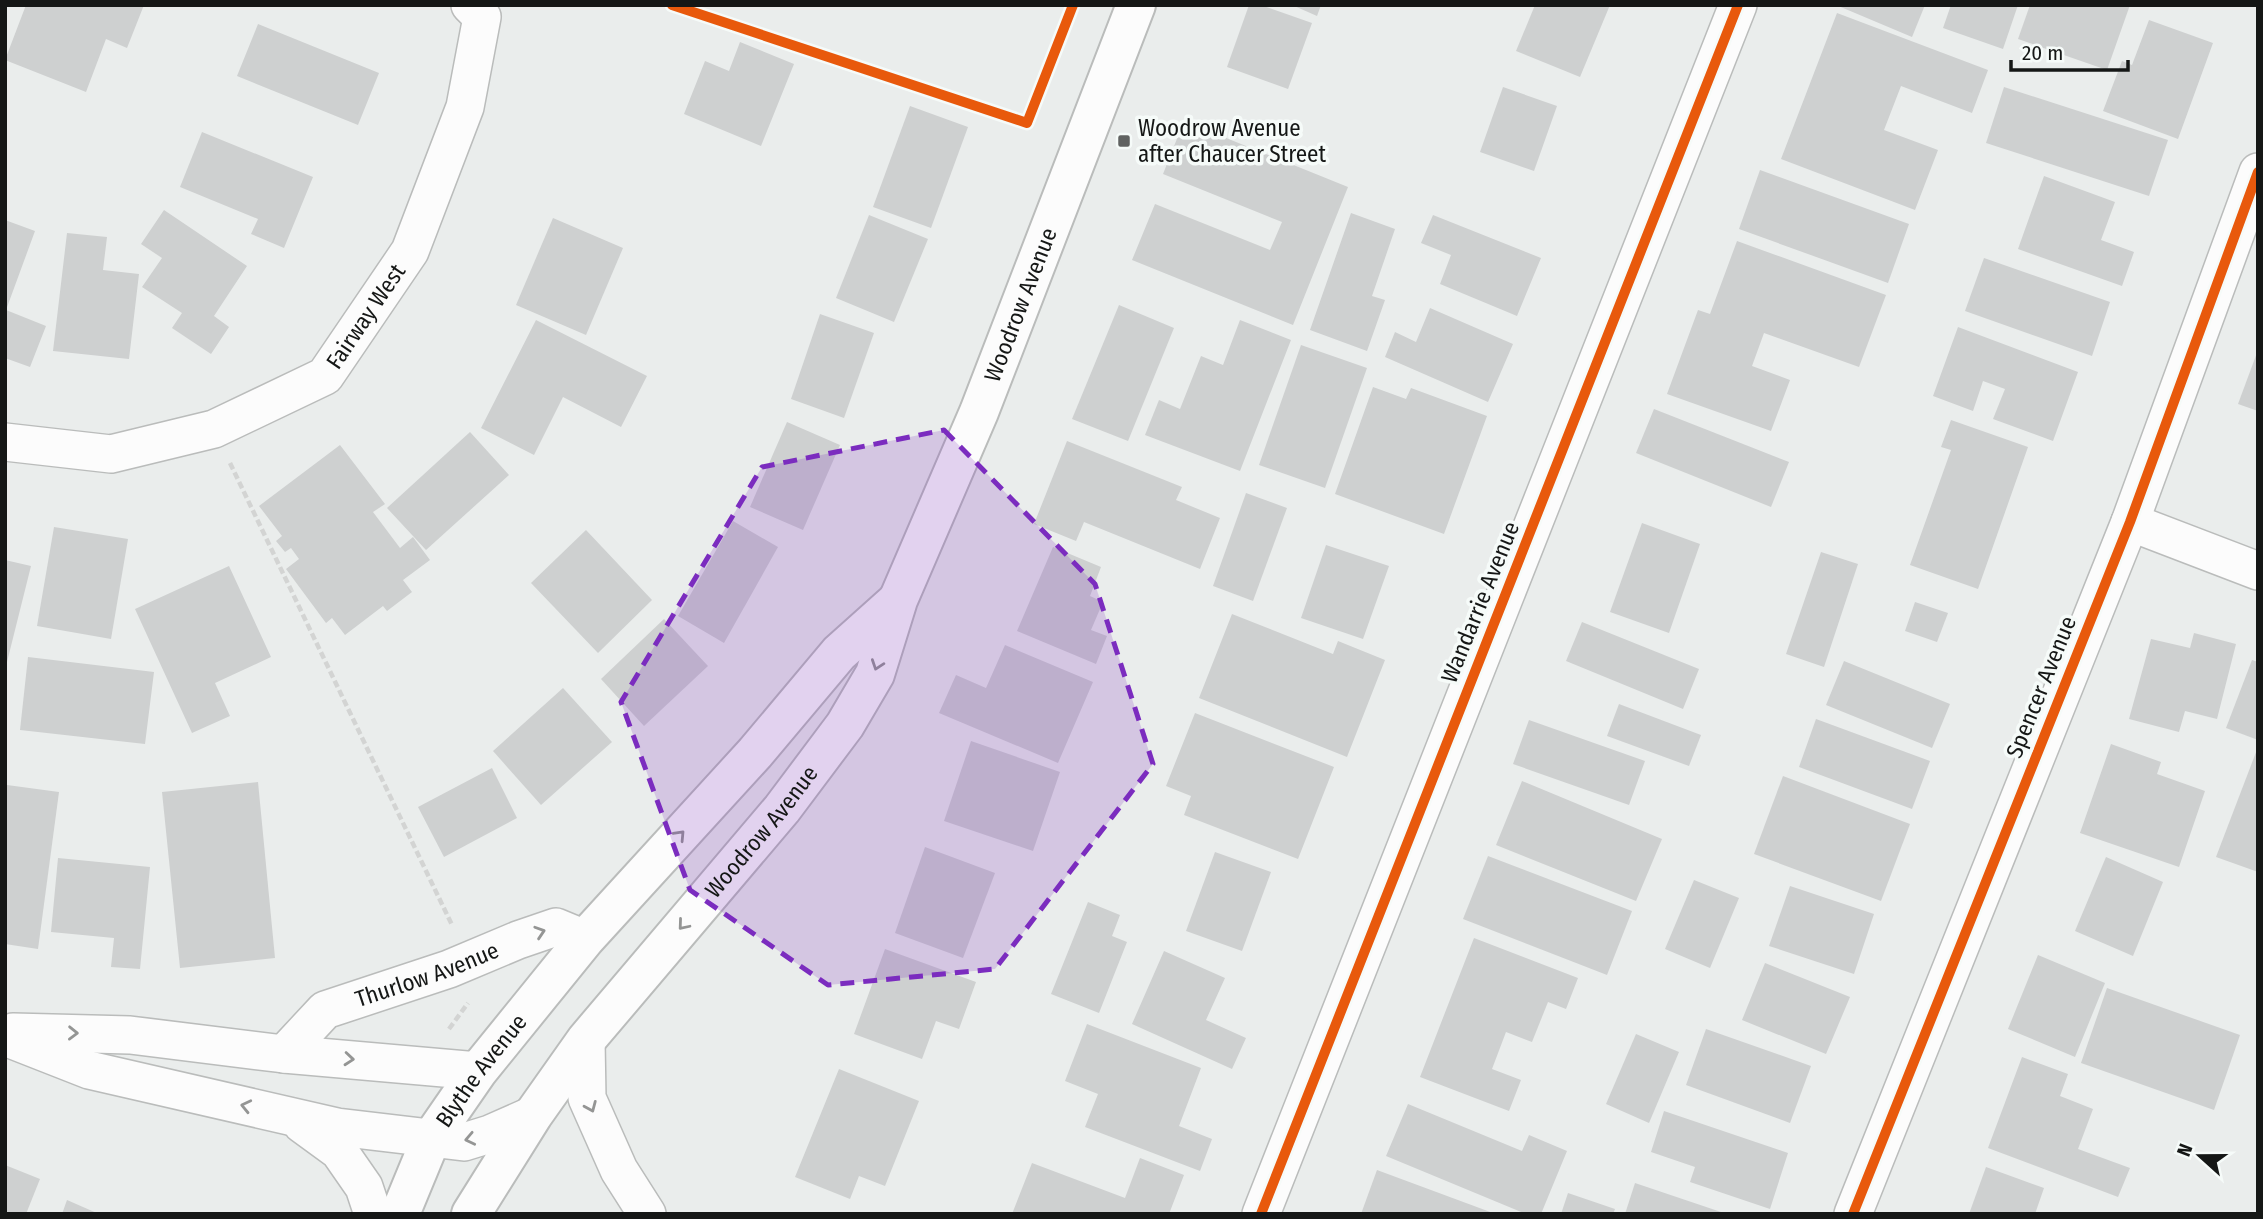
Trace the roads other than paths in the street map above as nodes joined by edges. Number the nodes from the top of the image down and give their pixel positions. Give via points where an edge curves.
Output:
1 (1136, 5) edge
2 (1738, 5) edge
3 (476, 11) edge
4 (2258, 172) edge
5 (5, 442) edge
6 (2130, 522) junction
7 (2258, 571) edge
8 (898, 600) junction
9 (585, 939) junction
10 (5, 1031) edge
11 (5, 1037) edge
12 (586, 1040) junction
13 (284, 1054) junction
14 (478, 1071) junction
15 (533, 1115) junction
16 (292, 1116) junction
17 (431, 1139) junction
18 (373, 1214) edge
19 (400, 1214) edge
20 (471, 1214) edge
21 (647, 1214) edge
22 (1261, 1214) edge
23 (1853, 1214) edge

1 - 8 main road, Woodrow Avenue via 979,412
2 - 22 street, Wandarrie Avenue
3 - 5 street, Fairway West via 465,107 410,251 325,376 214,429 111,454
4 - 6 street, Spencer Avenue
6 - 7 street
6 - 23 street, Spencer Avenue
9 -> 8 main road, Woodrow Avenue via 755,753 839,653
8 -> 12 main road, Woodrow Avenue via 875,674 845,725 782,809
13 -> 9 street, Thurlow Avenue via 325,1010 556,927
9 - 14 main road, Blythe Avenue
10 -> 13 street via 130,1035
16 -> 11 street via 89,1070
12 - 15 main road
12 -> 21 street via 587,1098 619,1170
13 -> 14 street
14 - 17 main road, Blythe Avenue
15 -> 17 street via 464,1142
15 - 20 main road
16 - 17 street via 337,1127
16 - 18 street via 339,1151 364,1187
17 - 19 main road, Blythe Avenue

